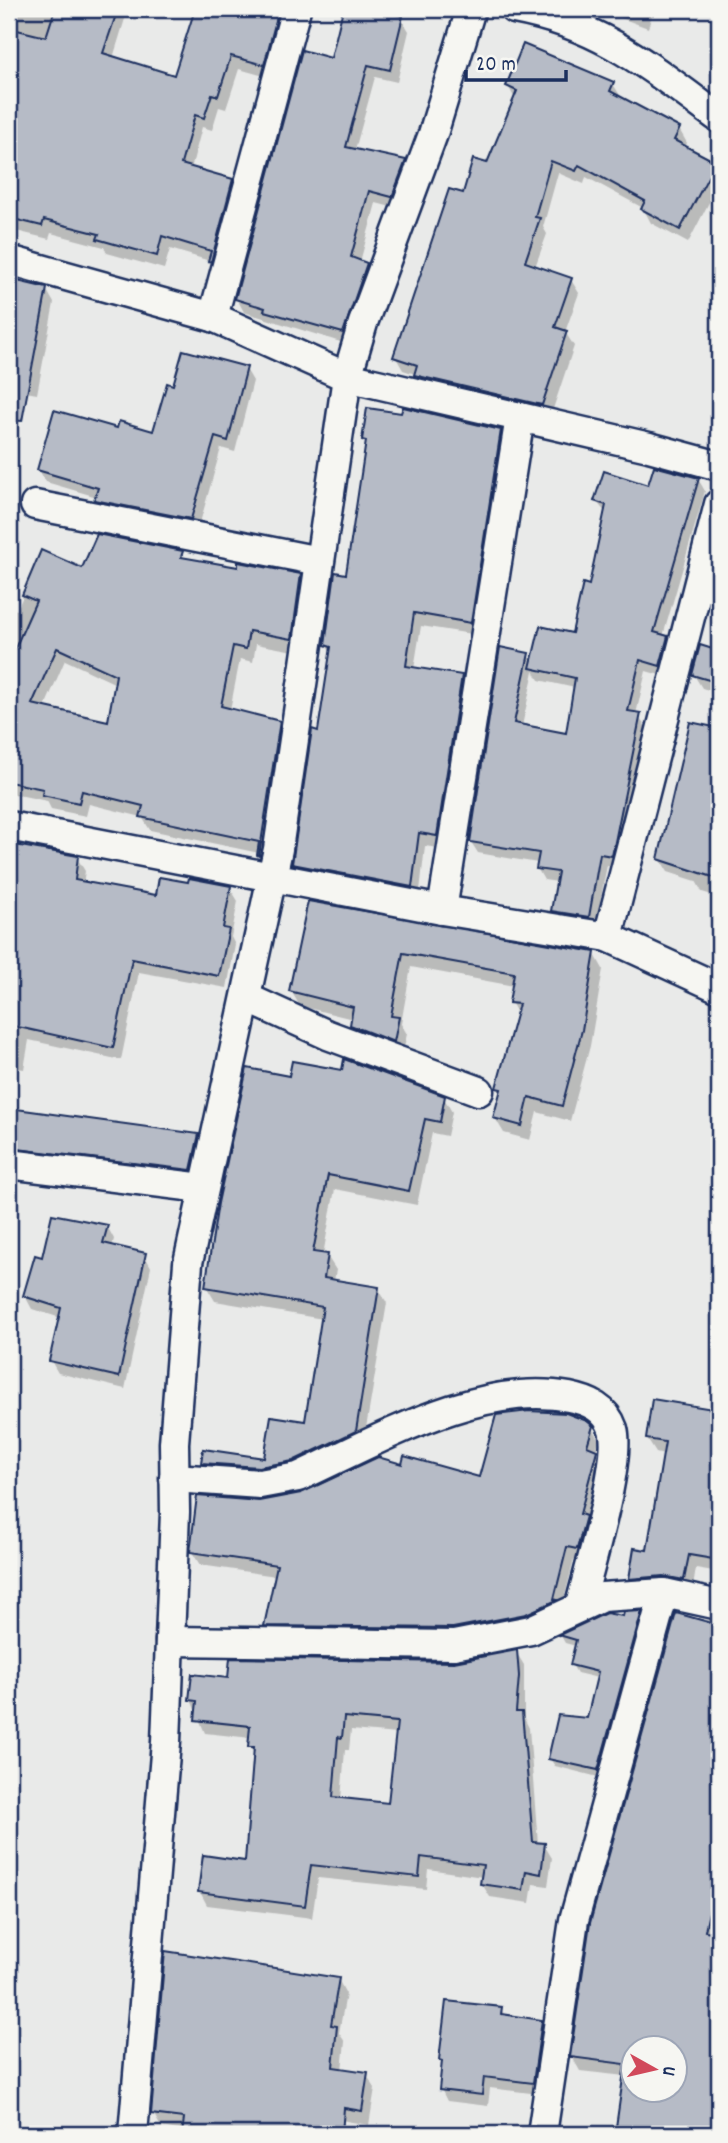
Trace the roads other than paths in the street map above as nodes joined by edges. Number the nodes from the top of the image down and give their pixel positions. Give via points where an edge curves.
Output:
1 (296, 9) edge
2 (471, 9) edge
3 (514, 9) edge
4 (719, 118) edge
5 (9, 260) edge
6 (213, 317) junction
7 (347, 377) junction
8 (520, 417) junction
9 (719, 466) edge
10 (719, 504) edge
11 (36, 505) dead end
12 (319, 561) junction
13 (9, 826) edge
14 (272, 875) junction
15 (442, 910) junction
16 (608, 937) junction
17 (719, 988) edge
18 (247, 998) junction
19 (480, 1091) dead end
20 (9, 1164) edge
21 (203, 1188) junction
22 (174, 1478) junction
23 (664, 1593) junction
24 (580, 1605) junction
25 (719, 1605) edge
26 (170, 1641) junction
27 (133, 2134) edge
28 (542, 2134) edge

1 - 6 street
2 - 7 street via 433,134
3 - 4 street via 555,16 610,41
5 - 6 street
6 - 7 street
7 - 8 street
7 - 12 street
8 - 9 street
8 - 15 street
10 - 16 street
11 - 12 street
12 - 14 street
13 - 14 street
14 - 15 street
14 - 18 street
15 - 16 street
16 - 17 street
18 - 19 street via 328,1035
18 - 21 street
20 - 21 street
21 - 22 street via 188,1263
22 - 24 street via 275,1483 452,1410 526,1394 580,1399 606,1414 615,1447
22 - 26 street
23 - 24 street via 602,1597
23 - 25 street
23 - 28 street via 574,1920
24 - 26 street via 521,1633 454,1645
26 - 27 street via 166,1742

